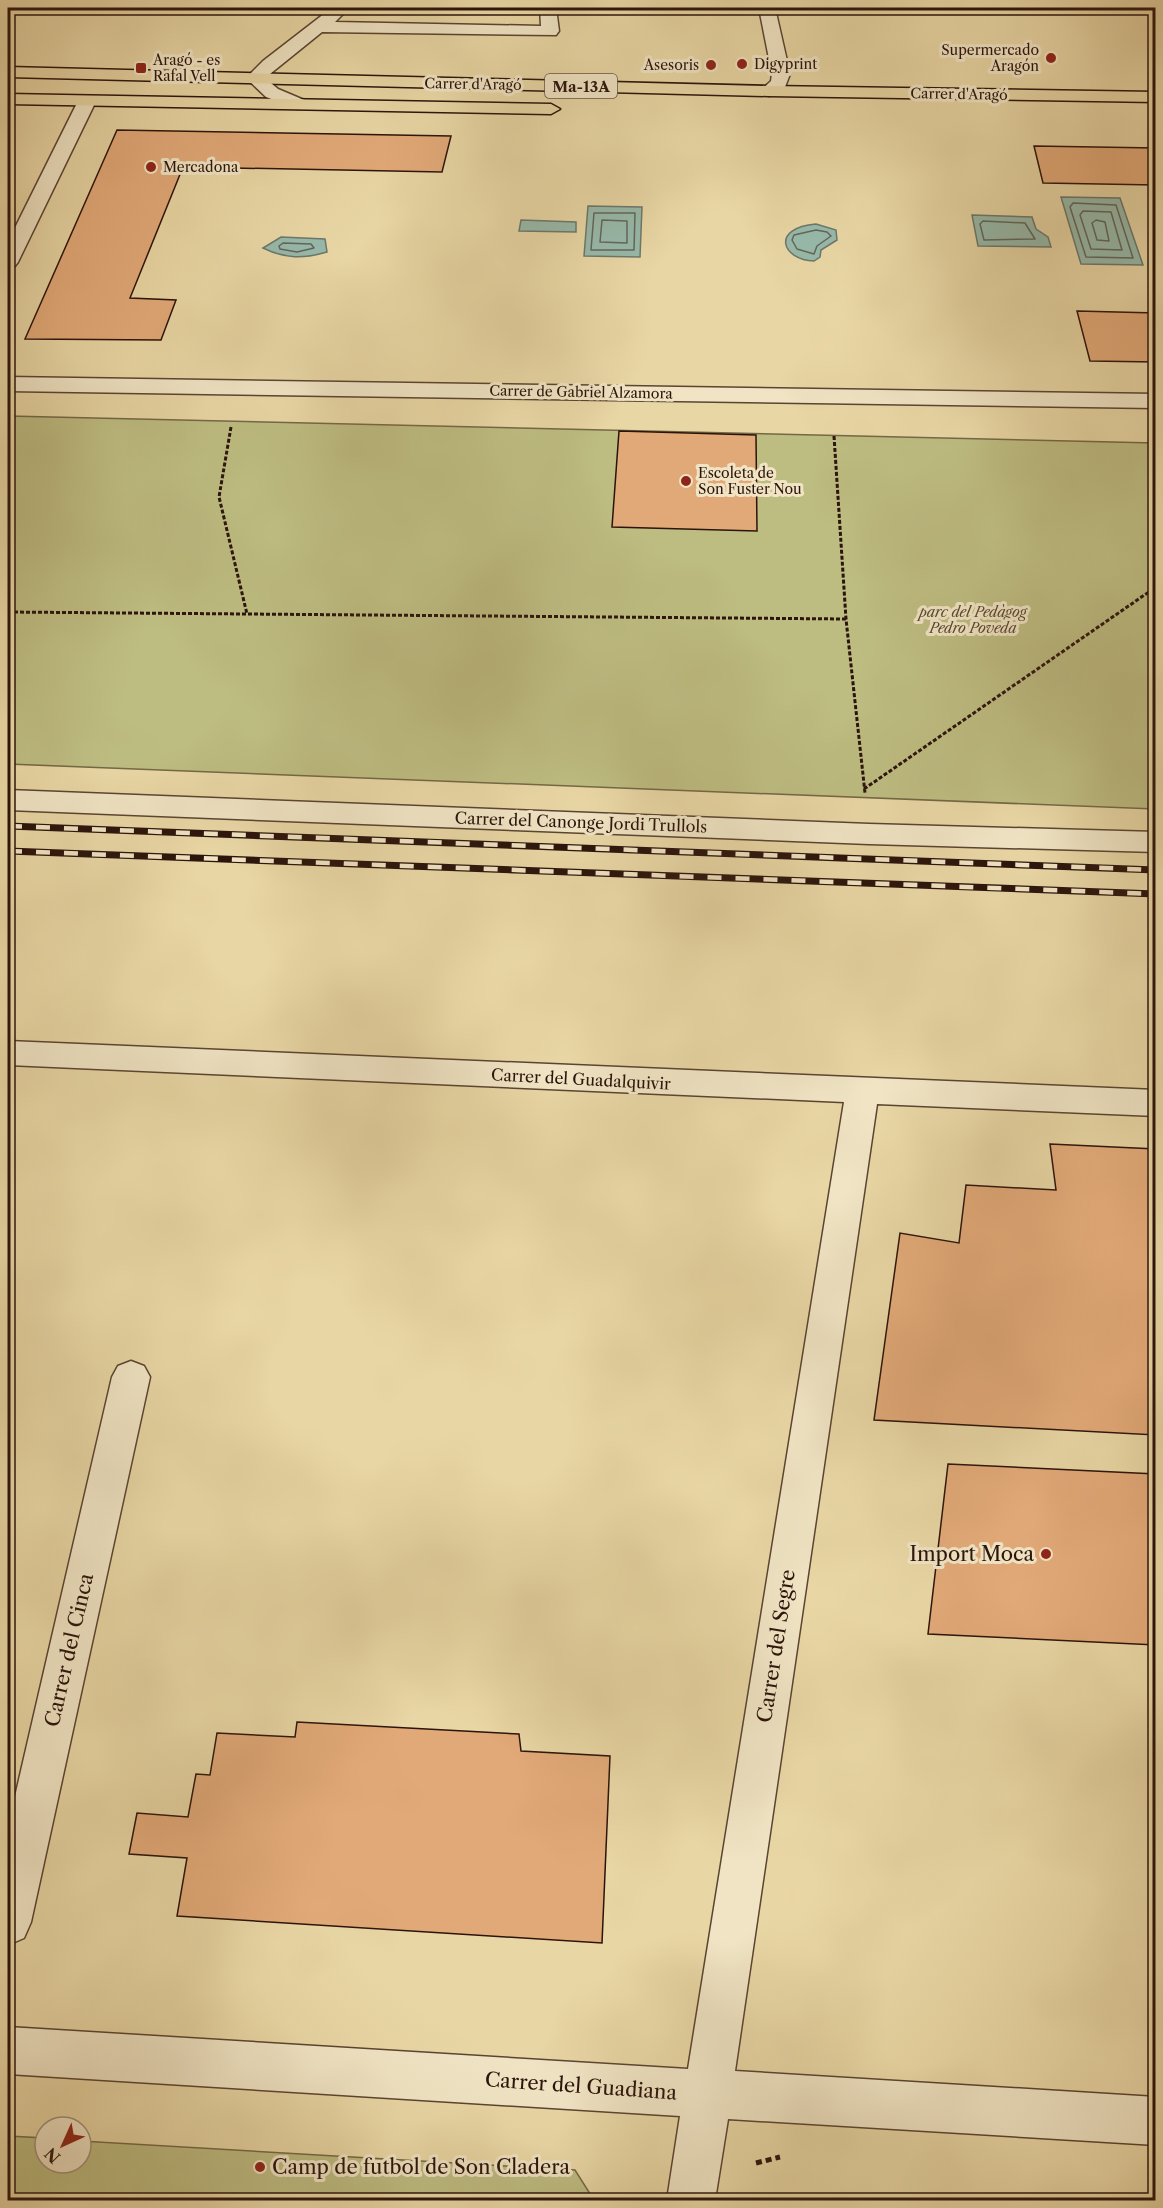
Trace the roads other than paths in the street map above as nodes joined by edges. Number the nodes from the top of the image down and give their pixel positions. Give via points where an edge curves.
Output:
1 (344, 8) edge
2 (548, 8) edge
3 (767, 8) edge
4 (318, 27) junction
5 (8, 72) edge
6 (124, 76) junction
7 (255, 78) junction
8 (769, 91) junction
9 (1155, 97) edge
10 (8, 99) edge
11 (87, 101) junction
12 (298, 104) junction
13 (720, 108) dead end
14 (569, 109) dead end
15 (8, 262) edge
16 (8, 384) edge
17 (1155, 401) edge
18 (8, 800) edge
19 (1155, 842) edge
20 (8, 1053) edge
21 (862, 1092) junction
22 (1155, 1103) edge
23 (131, 1377) dead end
24 (8, 1922) edge
25 (8, 2051) edge
26 (706, 2094) junction
27 (1155, 2121) edge
28 (691, 2200) edge

1 - 4 street
2 - 4 street via 550,31
3 - 8 street via 781,74 779,83
4 - 7 street
5 - 6 main road, Carrer d'Aragó / Ma-13A
6 - 7 main road, Carrer d'Aragó / Ma-13A
6 - 11 main road
7 - 8 main road, Carrer d'Aragó / Ma-13A
7 - 12 street via 272,93
8 - 9 main road, Carrer d'Aragó / Ma-13A
8 - 13 main road
10 - 11 main road, Carrer d'Aragó / Ma-13A
11 - 12 main road, Carrer d'Aragó / Ma-13A
11 - 15 street
12 - 14 main road, Carrer d'Aragó / Ma-13A
16 - 17 street, Carrer de Gabriel Alzamora
18 - 19 street, Carrer del Canonge Jordi Trullols
20 - 21 street, Carrer del Guadalquivir
21 - 22 street, Carrer del Guadalquivir
21 - 26 street, Carrer del Segre
23 - 24 street, Carrer del Cinca
25 - 26 street, Carrer del Guadiana
26 - 27 street, Carrer del Guadiana
26 - 28 street, Carrer del Segre

